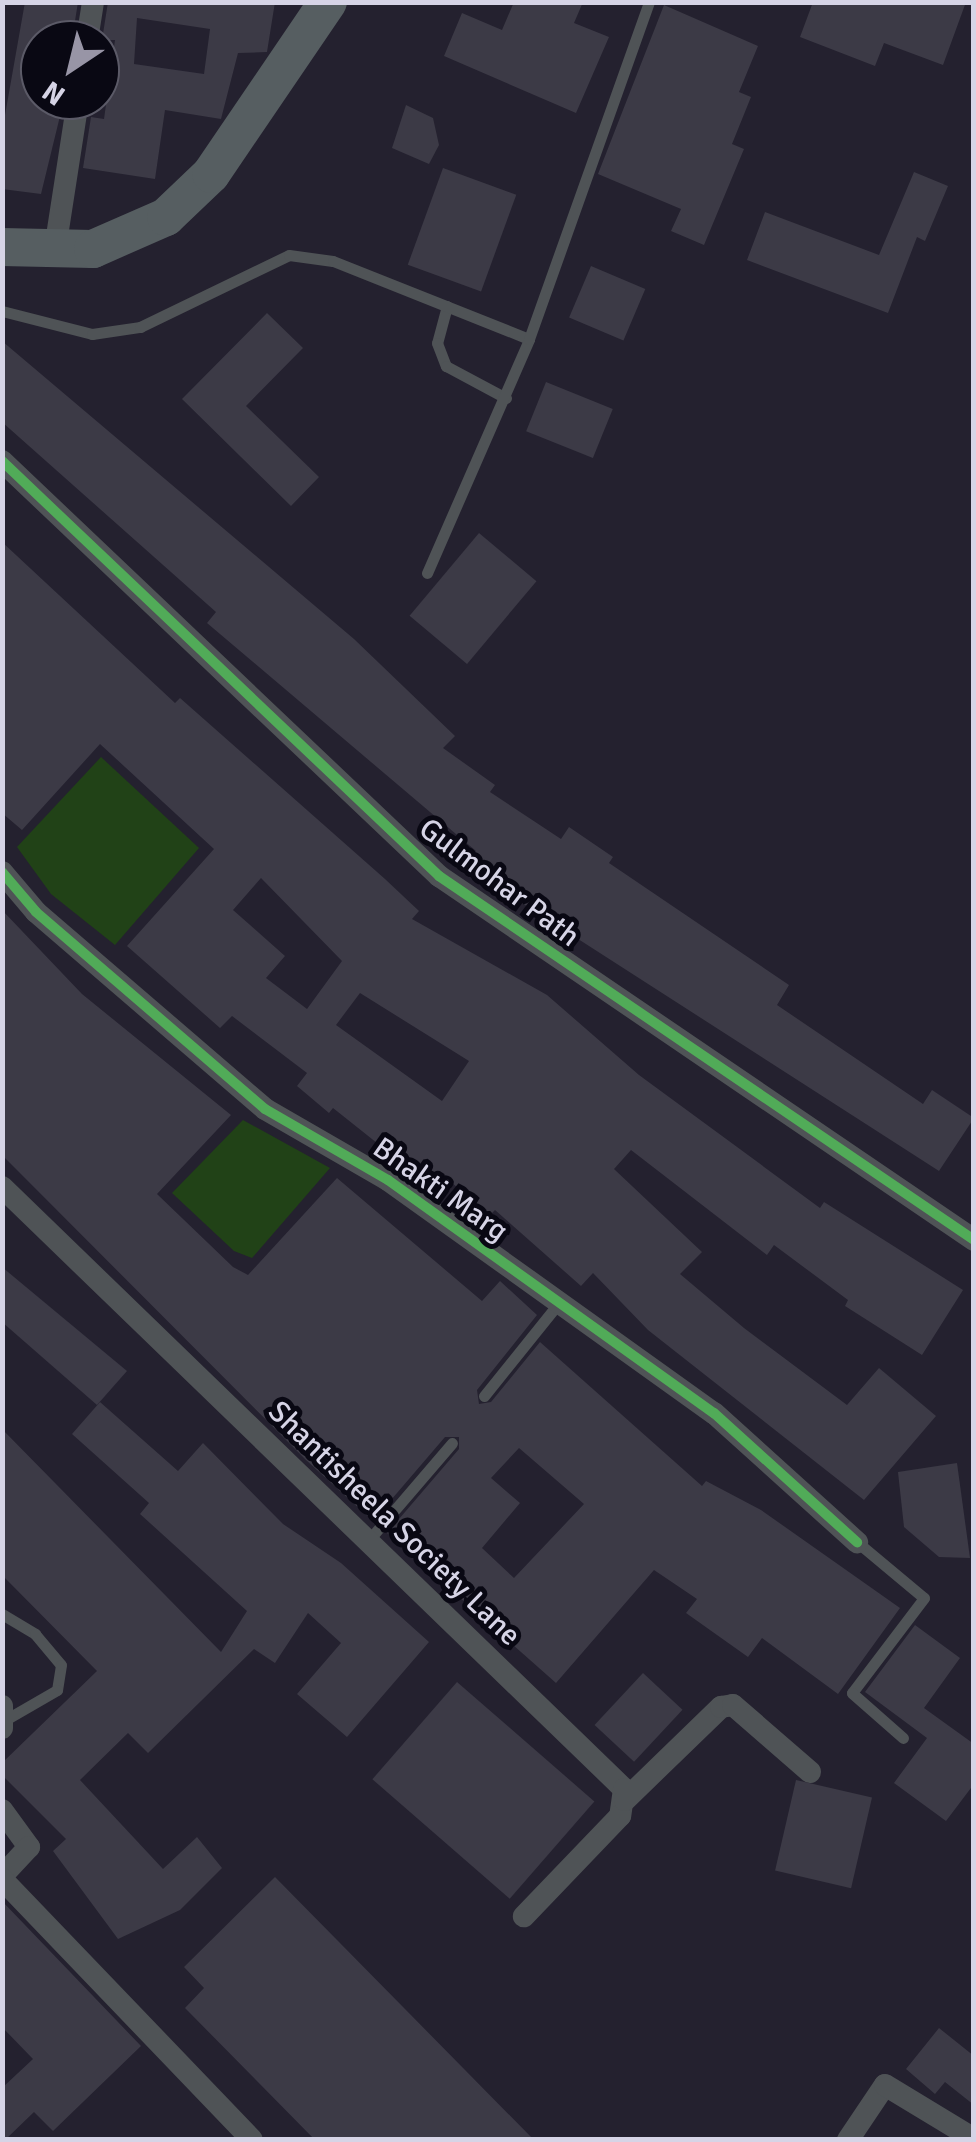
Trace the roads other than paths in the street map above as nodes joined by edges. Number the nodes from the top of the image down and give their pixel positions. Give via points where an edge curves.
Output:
1 (328, 2) edge
2 (649, 2) edge
3 (75, 120) edge
4 (2, 246) edge
5 (55, 249) junction
6 (447, 306) junction
7 (2, 311) edge
8 (529, 339) junction
9 (506, 398) junction
10 (2, 461) edge
11 (427, 572) dead end
12 (2, 872) edge
13 (2, 1187) edge
14 (974, 1240) edge
15 (558, 1304) junction
16 (484, 1396) dead end
17 (452, 1444) dead end
18 (368, 1541) junction
19 (858, 1542) joint
20 (2, 1614) edge
21 (4, 1718) edge
22 (903, 1738) dead end
23 (810, 1772) dead end
24 (626, 1800) junction
25 (2, 1810) edge
26 (2, 1878) edge
27 (524, 1916) dead end
28 (974, 2139) edge
29 (252, 2140) edge
30 (848, 2140) edge

1 - 5 main road via 211,174 166,217 93,249
2 - 8 lane
3 - 5 street
4 - 5 main road
6 - 7 lane via 333,260 289,254 140,327 92,334
6 - 8 lane
6 - 9 lane via 438,344 446,366
8 - 9 lane
9 - 11 lane
10 - 14 street, Gulmohar Path via 439,876
12 - 15 street, Bhakti Marg via 36,912 265,1109 388,1180
13 - 18 street, Shantisheela Society Lane
15 - 16 lane
15 - 19 street, Bhakti Marg via 714,1414
17 - 18 lane
18 - 24 street, Shantisheela Society Lane via 624,1789
19 - 22 lane, Bhakti Marg via 924,1598 852,1693
20 - 21 lane via 34,1634 61,1665 58,1690
23 - 24 street via 732,1705 721,1707
24 - 27 street via 620,1816
25 - 26 street via 29,1847
26 - 29 street
28 - 30 street via 885,2085

